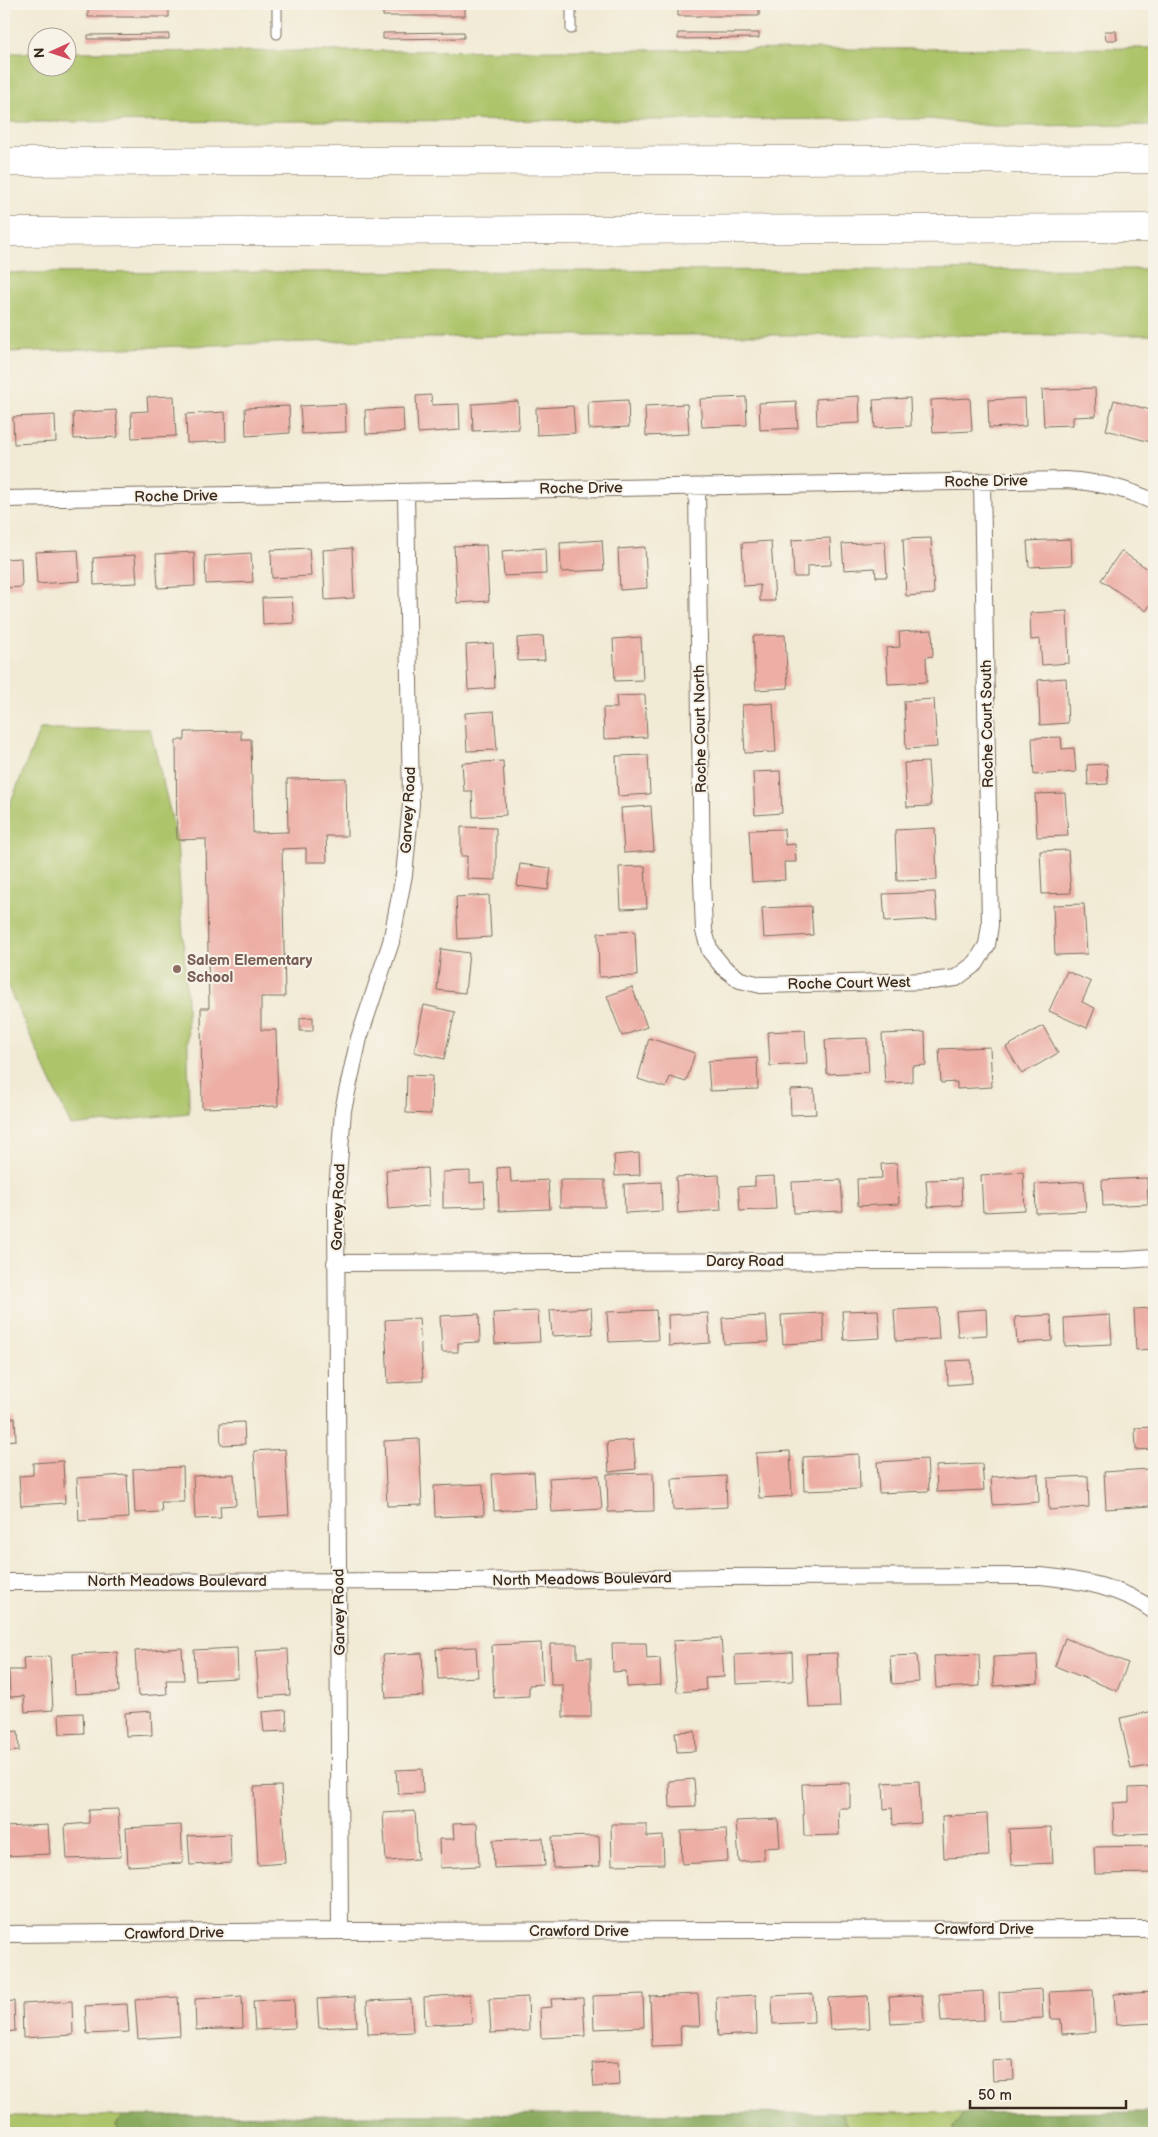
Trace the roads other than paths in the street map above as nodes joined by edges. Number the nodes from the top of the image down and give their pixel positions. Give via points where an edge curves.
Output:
1 (277, 4) edge
2 (572, 4) edge
3 (571, 29) dead end
4 (277, 34) dead end
5 (1154, 159) edge
6 (4, 162) edge
7 (1154, 228) edge
8 (4, 232) edge
9 (982, 481) junction
10 (697, 486) junction
11 (406, 492) junction
12 (4, 499) edge
13 (1154, 502) edge
14 (976, 963) joint
15 (723, 966) joint
16 (1154, 1258) edge
17 (336, 1263) junction
18 (339, 1580) junction
19 (4, 1582) edge
20 (1154, 1611) edge
21 (1154, 1929) edge
22 (340, 1931) junction
23 (4, 1934) edge

1 - 4 lane
2 - 3 lane
5 - 6 highway
7 - 8 highway
9 - 10 street, Roche Drive
9 - 13 street, Roche Drive via 1087,481 1116,487
9 - 14 street, Roche Court South via 990,924 987,946
10 - 11 street, Roche Drive
10 - 15 street, Roche Court North via 704,931 710,951
11 - 12 street, Roche Drive
11 - 17 street, Garvey Road via 411,804 404,875 391,942 360,1038 344,1110 336,1204
14 - 15 street, Roche Court West via 956,978 932,982 856,984 761,985 740,980
16 - 17 street, Darcy Road
17 - 18 street, Garvey Road
18 - 19 street, North Meadows Boulevard
18 - 20 street, North Meadows Boulevard via 1041,1576 1080,1580 1117,1592
18 - 22 street, Garvey Road
21 - 22 street, Crawford Drive
22 - 23 street, Crawford Drive

